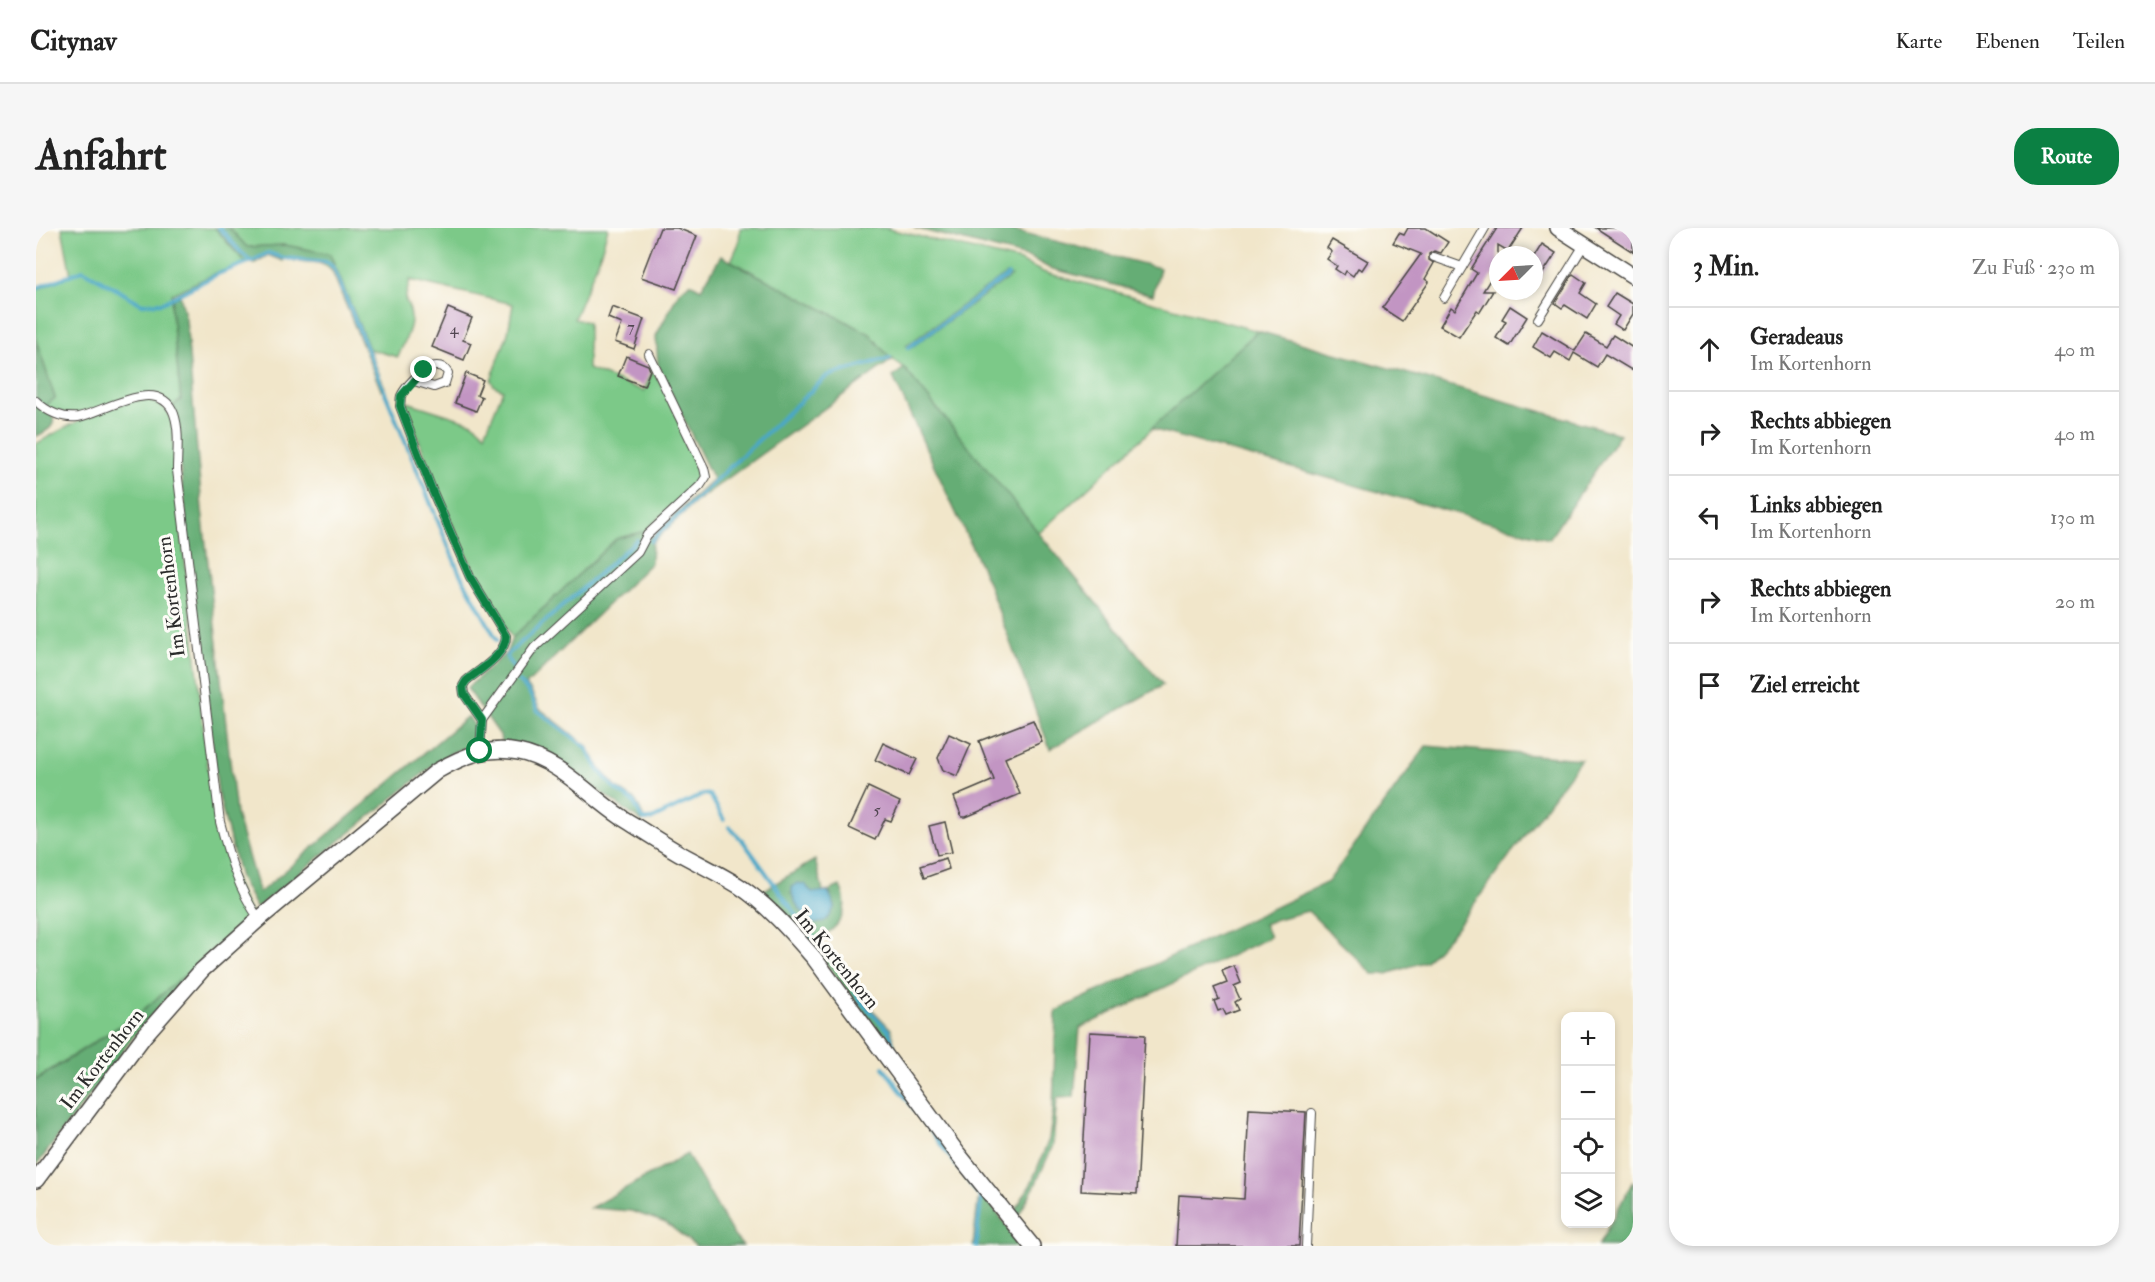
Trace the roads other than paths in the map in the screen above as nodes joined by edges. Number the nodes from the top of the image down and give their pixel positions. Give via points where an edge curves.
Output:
1 (1485, 228) edge
2 (1558, 228) edge
3 (1584, 244) junction
4 (1434, 257) dead end
5 (1462, 267) junction
6 (1633, 276) edge
7 (1444, 298) dead end
8 (1538, 319) dead end
9 (649, 354) dead end
10 (414, 381) dead end
11 (36, 401) edge
12 (482, 720) junction
13 (480, 751) junction
14 (259, 919) junction
15 (1312, 1113) dead end
16 (36, 1180) edge
17 (1032, 1246) edge
18 (1306, 1246) edge

1 - 5 lane
2 - 3 street
3 - 6 street
3 - 8 lane
4 - 5 lane
5 - 7 lane
9 - 12 lane via 706,477 647,535 638,552 534,648
10 - 12 lane via 401,396 400,406 466,568 506,636 502,651 463,686 464,694
11 - 14 lane, Im Kortenhorn via 52,413 76,417 128,399 155,397 170,406 174,415 178,481 220,822 236,877
12 - 13 lane
13 - 14 street, Im Kortenhorn via 437,771
13 - 17 street, Im Kortenhorn via 519,752 539,758 619,816 740,886 766,908 814,958 958,1154
14 - 16 street, Im Kortenhorn via 202,970 144,1036
15 - 18 lane

